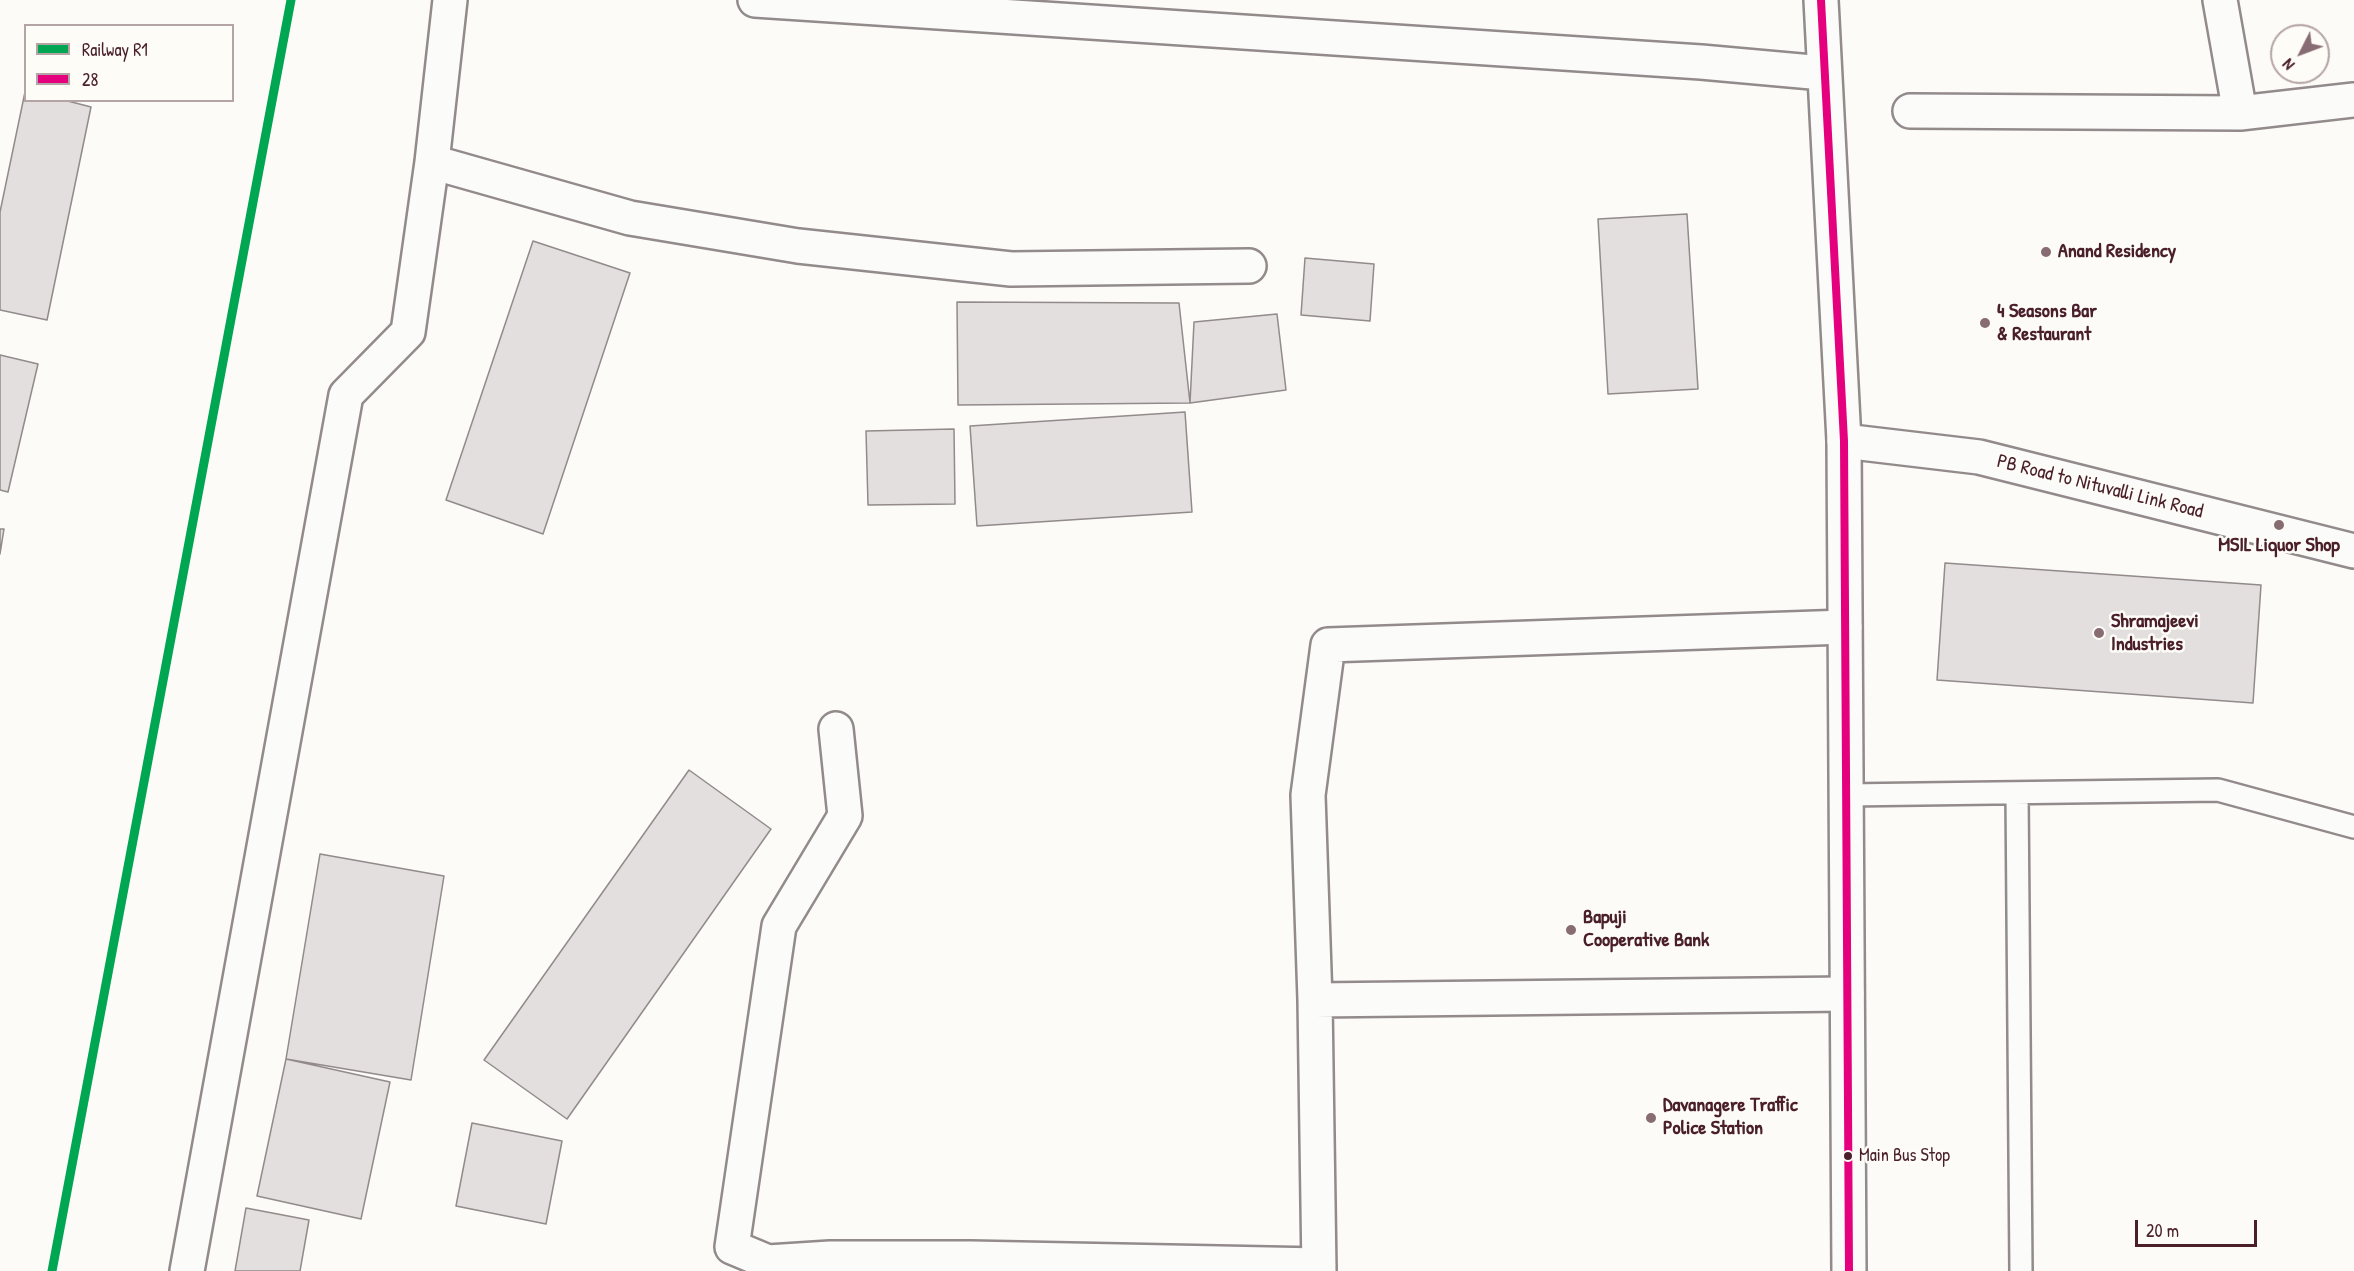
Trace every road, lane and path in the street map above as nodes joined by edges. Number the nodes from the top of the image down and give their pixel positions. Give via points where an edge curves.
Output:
1 (450, 0) edge
2 (754, 0) edge
3 (1821, 0) edge
4 (2220, 0) edge
5 (1823, 73) junction
6 (2354, 100) edge
7 (1910, 111) dead end
8 (2240, 113) junction
9 (432, 162) junction
10 (1249, 266) dead end
11 (1844, 441) junction
12 (2354, 551) edge
13 (1845, 627) junction
14 (836, 729) dead end
15 (2017, 792) junction
16 (1846, 795) junction
17 (2354, 826) edge
18 (1847, 994) junction
19 (1315, 1000) junction
20 (1319, 1268) edge
21 (187, 1271) edge
22 (1849, 1271) edge
23 (2020, 1271) edge

1 - 9 street
2 - 5 street
3 - 5 street
4 - 8 street
5 - 11 street
6 - 8 street
7 - 8 street
9 - 10 street via 630,218 798,246 1011,269
9 - 21 street via 408,332 346,395
11 - 12 street, PB Road to Nituvalli Link Road via 1979,457
11 - 13 street
13 - 16 street
13 - 19 street via 1328,645 1308,795
14 - 20 street via 845,816 779,926 732,1247 768,1262 971,1258
15 - 16 lane
15 - 17 lane via 2218,790
15 - 23 lane
16 - 18 street
18 - 19 street
18 - 22 street
19 - 20 street

